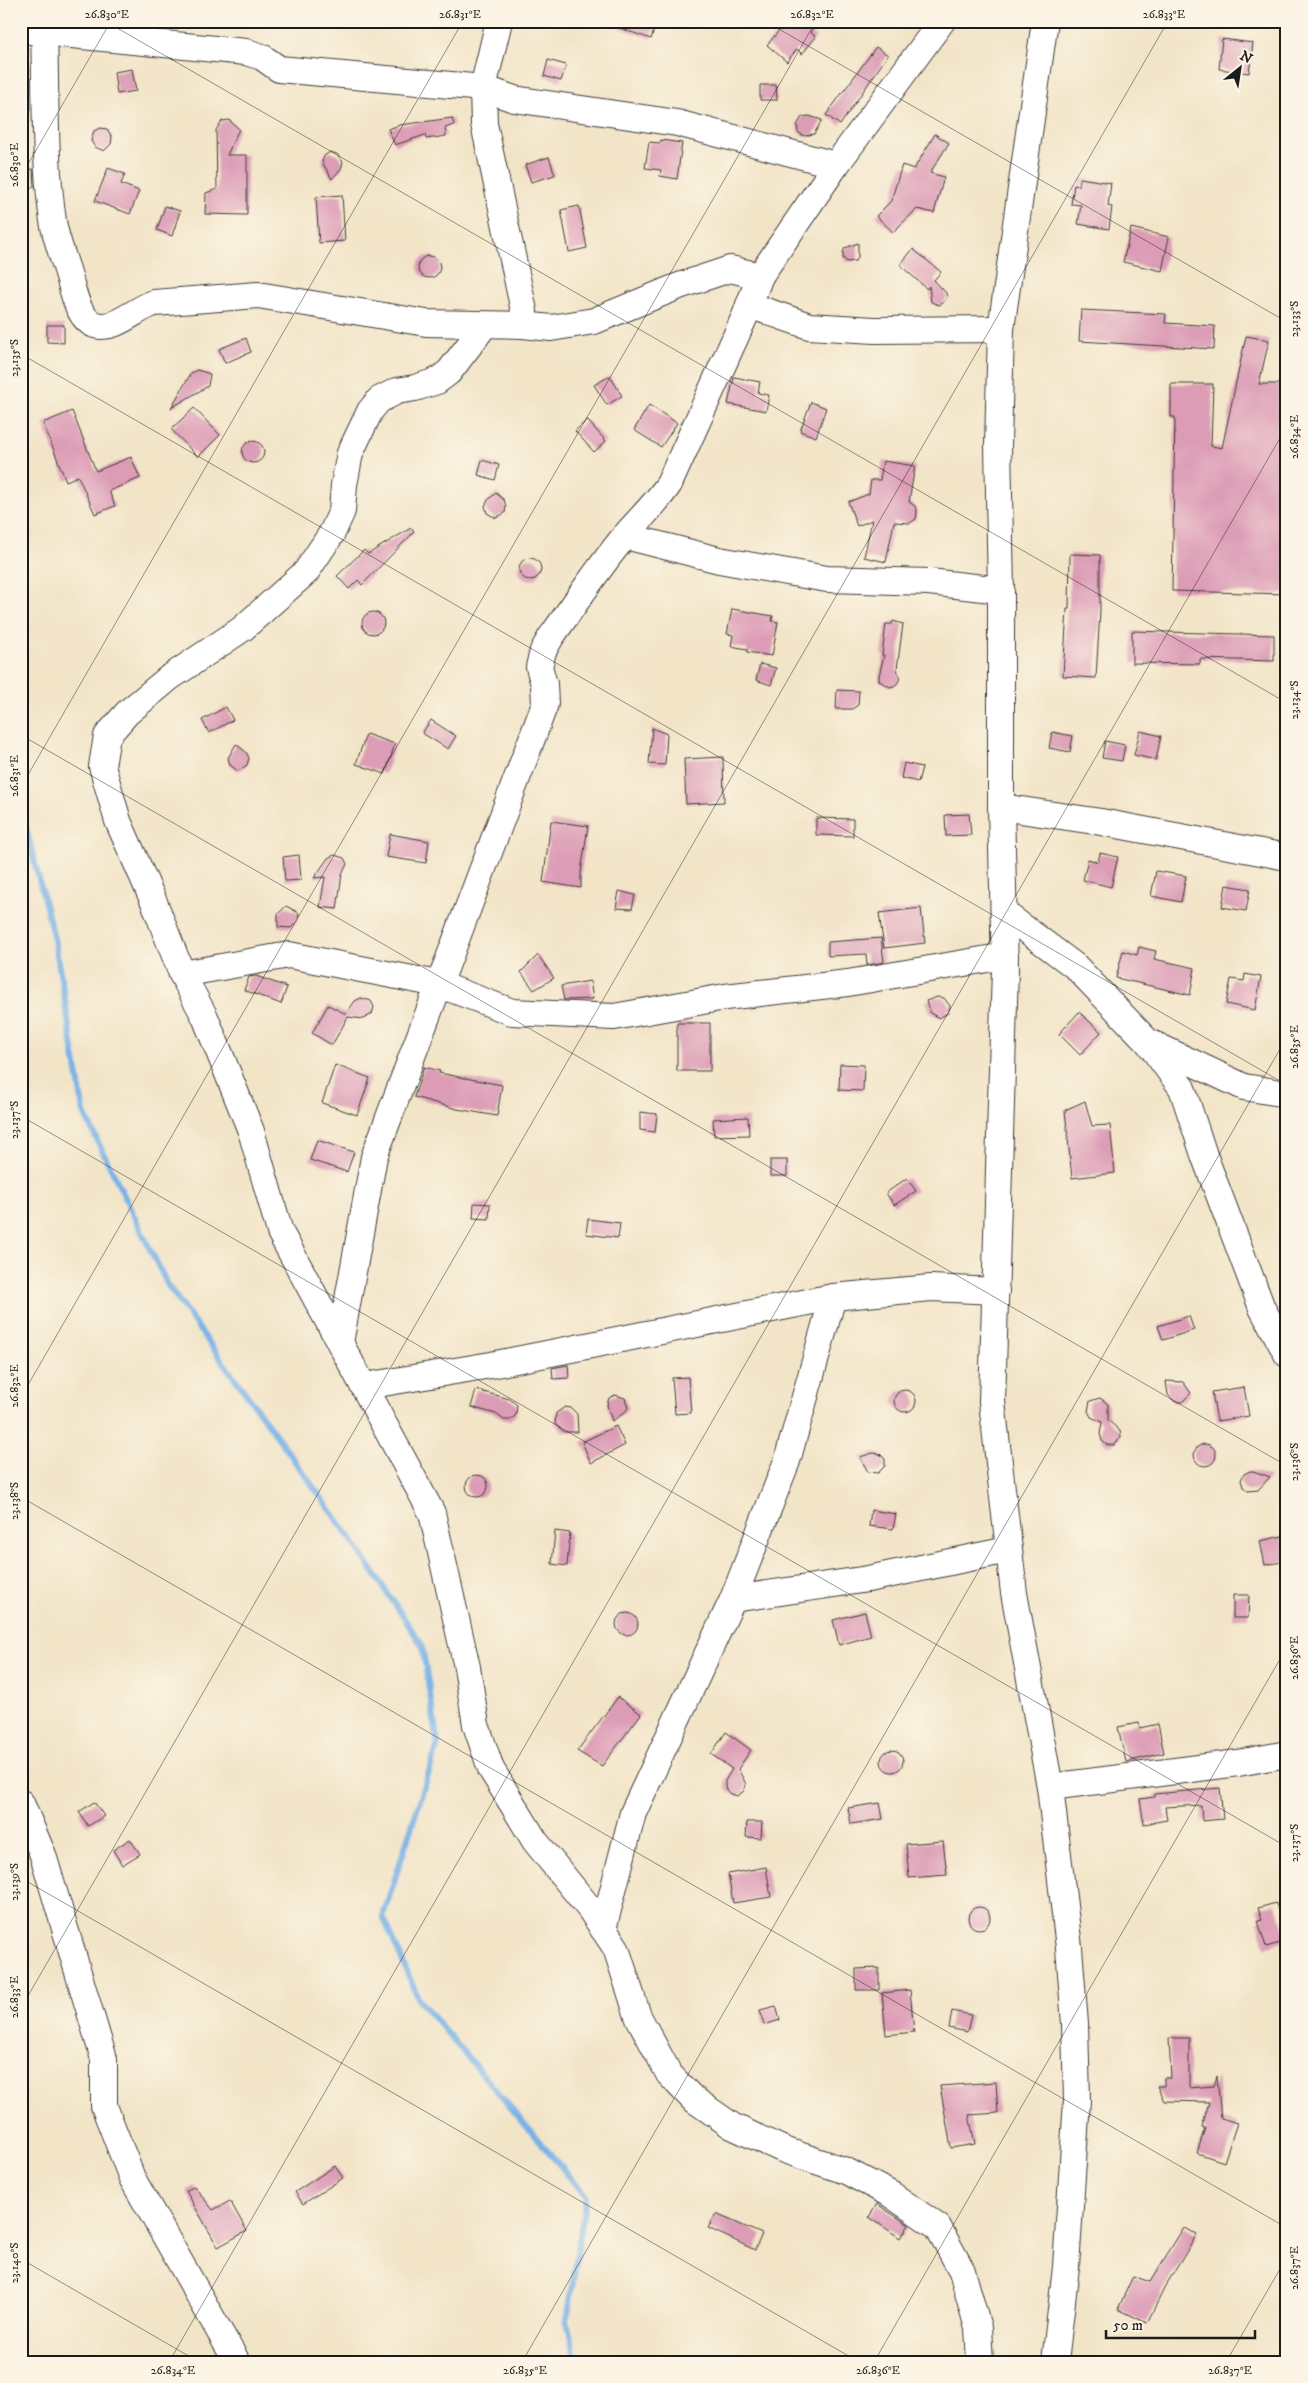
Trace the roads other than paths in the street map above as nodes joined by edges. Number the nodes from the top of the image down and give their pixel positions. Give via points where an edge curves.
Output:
1 (499, 21) edge
2 (942, 21) edge
3 (1045, 21) edge
4 (33, 30) edge
5 (483, 88) junction
6 (836, 164) junction
7 (760, 276) junction
8 (749, 304) junction
9 (523, 325) junction
10 (484, 326) junction
11 (1001, 330) junction
12 (624, 536) junction
13 (1001, 590) junction
14 (1002, 807) junction
15 (1287, 856) edge
16 (1004, 913) junction
17 (1005, 956) junction
18 (182, 974) junction
19 (438, 984) junction
20 (1148, 1042) junction
21 (1287, 1094) edge
22 (996, 1291) junction
23 (833, 1297) junction
24 (340, 1343) junction
25 (1287, 1354) edge
26 (365, 1386) junction
27 (1008, 1550) junction
28 (733, 1599) junction
29 (1287, 1754) edge
30 (1050, 1787) junction
31 (21, 1803) edge
32 (603, 1929) junction
33 (238, 2362) edge
34 (980, 2362) edge
35 (1055, 2362) edge

1 - 5 street
2 - 6 street
3 - 11 street
4 - 5 street via 246,52 262,57 279,69
4 - 10 street via 54,223 75,298 85,319 94,325 107,327 141,307 154,304 258,295 426,323
5 - 6 street via 514,99 677,123
5 - 9 street via 484,124 524,311
6 - 7 street
7 - 8 street
7 - 9 street via 730,270 679,286 594,321 551,328
8 - 11 street via 809,326 874,330
8 - 12 street via 670,484 657,504
9 - 10 street
10 - 18 street via 449,372 437,381 397,391 379,400 370,411 350,453 342,511 332,533 306,572 242,629 169,678 134,707 107,736 102,766 118,821
11 - 13 street via 998,445
12 - 13 street via 718,560 826,579 929,582
12 - 19 street via 544,651 539,667 545,704
13 - 14 street
14 - 15 street
14 - 16 street
16 - 17 street
16 - 20 street via 1076,967
17 - 19 street via 848,983 725,997 614,1016 512,1012
17 - 22 street
18 - 19 street via 289,955
18 - 24 street via 205,1018 251,1131 280,1232
19 - 24 street via 374,1157
20 - 21 street via 1244,1088
20 - 25 street via 1182,1088 1262,1308
22 - 23 street via 931,1288
22 - 27 street via 992,1402
23 - 26 street via 491,1365
23 - 28 street via 787,1461
24 - 26 street
26 - 32 street via 432,1513 467,1667 476,1725 491,1769 534,1841
27 - 28 street via 868,1579
27 - 30 street
28 - 32 street via 633,1813
29 - 30 street
30 - 35 street via 1069,1948 1077,2100 1066,2267
31 - 33 street via 43,1855 104,2059 104,2106 132,2178
32 - 34 street via 616,1948 638,2016 669,2074 692,2098 732,2126 784,2150 846,2171 892,2195 938,2228 962,2271 978,2328

